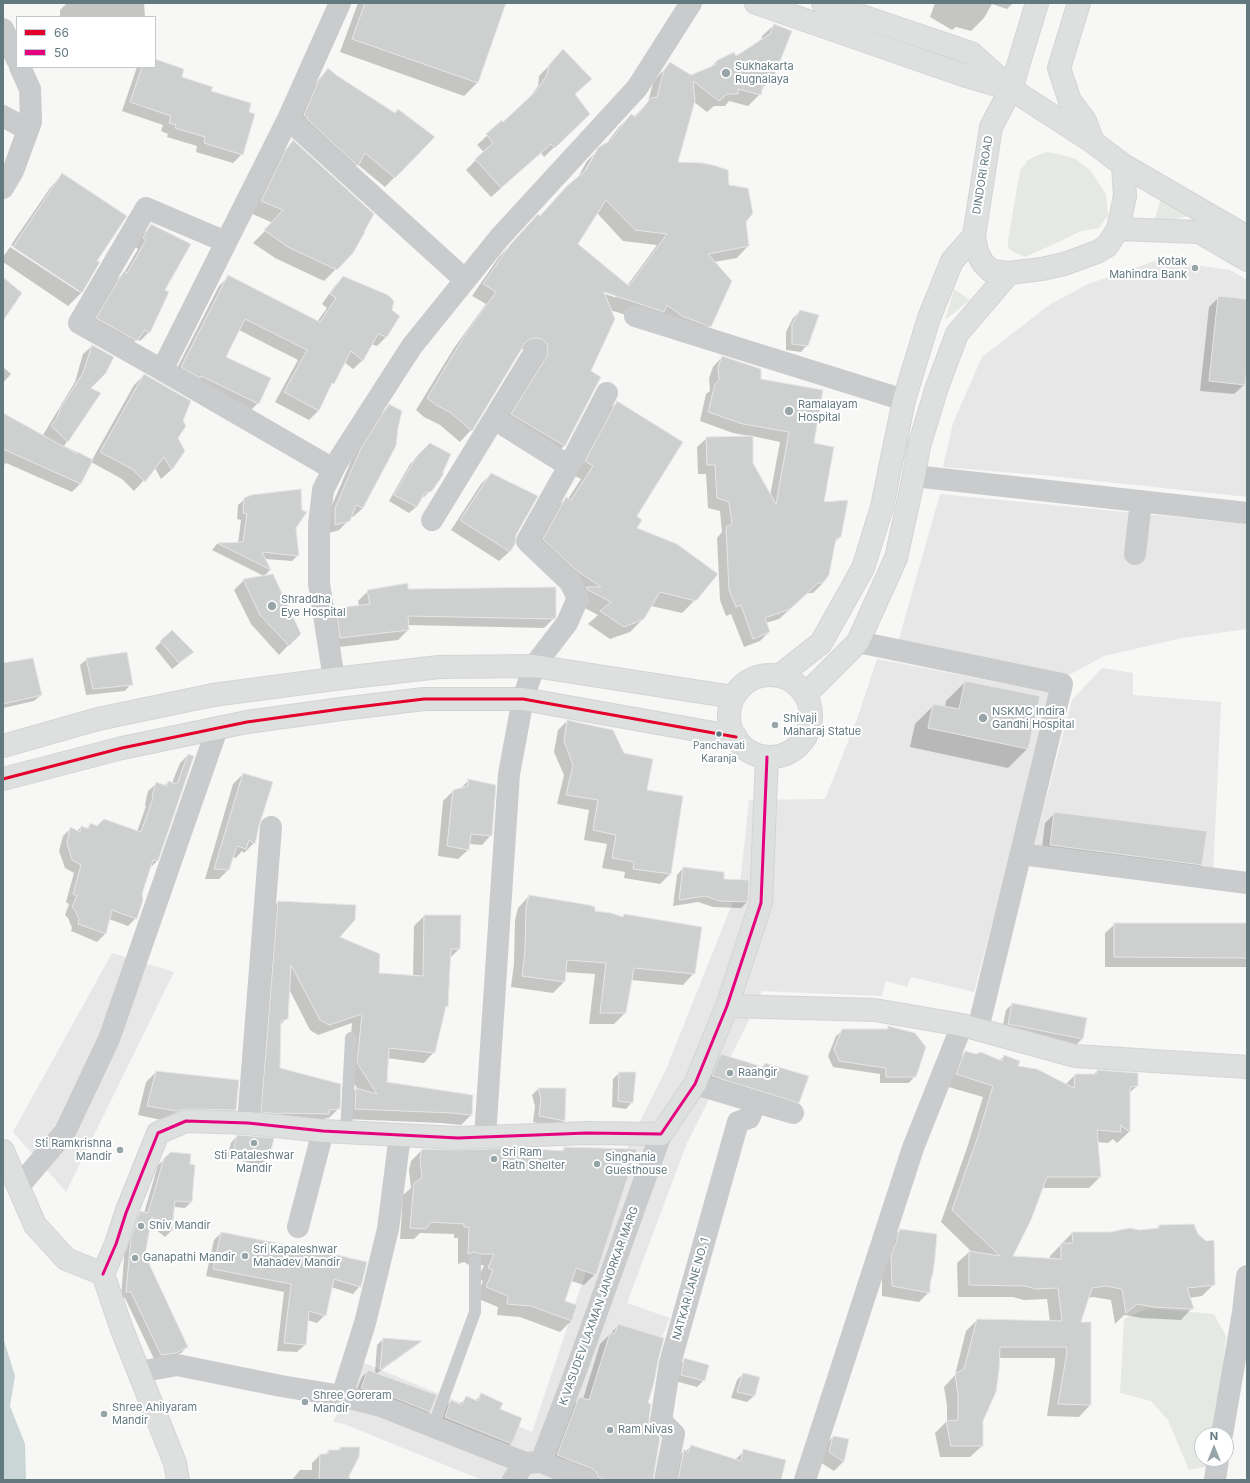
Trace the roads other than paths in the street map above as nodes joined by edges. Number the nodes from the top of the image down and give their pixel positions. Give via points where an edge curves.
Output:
1 (340, 3) edge
2 (691, 3) edge
3 (756, 3) edge
4 (823, 3) edge
5 (1037, 3) edge
6 (1079, 3) edge
7 (4, 32) edge
8 (16, 58) edge
9 (20, 68) edge
10 (1011, 89) junction
11 (3, 116) edge
12 (288, 119) junction
13 (28, 130) junction
14 (1093, 142) junction
15 (1123, 165) junction
16 (3, 188) edge
17 (1118, 229) junction
18 (974, 236) junction
19 (1247, 237) edge
20 (226, 242) junction
21 (1247, 260) edge
22 (1009, 273) junction
23 (464, 279) junction
24 (635, 316) dead end
25 (536, 350) dead end
26 (162, 370) junction
27 (607, 393) dead end
28 (904, 400) junction
29 (494, 420) junction
30 (569, 466) junction
31 (333, 469) junction
32 (914, 476) junction
33 (1141, 502) junction
34 (1247, 513) edge
35 (432, 520) dead end
36 (1135, 554) dead end
37 (858, 642) junction
38 (534, 666) junction
39 (779, 676) junction
40 (334, 679) junction
41 (805, 695) junction
42 (733, 697) junction
43 (523, 699) junction
44 (217, 729) junction
45 (736, 737) junction
46 (3, 746) edge
47 (767, 757) junction
48 (3, 779) edge
49 (271, 827) dead end
50 (1021, 854) junction
51 (1247, 883) edge
52 (727, 1006) junction
53 (970, 1027) junction
54 (351, 1038) dead end
55 (1247, 1066) edge
56 (695, 1084) junction
57 (756, 1102) junction
58 (793, 1113) dead end
59 (248, 1123) junction
60 (324, 1131) junction
61 (346, 1132) junction
62 (661, 1134) junction
63 (400, 1135) junction
64 (486, 1137) junction
65 (3, 1151) edge
66 (18, 1186) junction
67 (298, 1227) dead end
68 (475, 1259) dead end
69 (103, 1274) junction
70 (1247, 1276) edge
71 (1245, 1313) edge
72 (139, 1372) junction
73 (342, 1396) junction
74 (433, 1427) junction
75 (1224, 1427) edge
76 (1217, 1467) edge
77 (526, 1468) edge
78 (178, 1480) edge
79 (586, 1480) edge
80 (665, 1480) edge
81 (805, 1480) edge
82 (1215, 1480) edge

1 - 12 street
2 - 23 street via 637,88
3 - 10 main road via 963,75
4 - 10 main road via 971,53
5 - 10 main road, DINDORI ROAD
6 - 14 main road via 1058,68 1070,100 1085,121
7 - 8 street
9 - 13 street via 30,89 31,122
10 - 14 main road
10 - 18 main road, DINDORI ROAD via 991,127
11 - 13 street
12 - 20 street
12 - 23 street
13 - 16 street via 13,171
14 - 15 main road
15 - 17 main road via 1125,196
15 - 19 main road
17 - 21 main road via 1199,232
17 - 22 main road via 1107,246 1097,252 1064,264
18 - 22 main road via 977,252 983,262 992,271
18 - 28 main road via 952,261 929,318
20 - 26 street
20 - 26 street via 146,208 79,323
22 - 32 main road via 958,334 936,386 919,446
23 - 31 street via 412,346
24 - 28 street
25 - 29 street
26 - 31 street
27 - 30 street
28 - 39 main road via 882,507 862,568 821,643
29 - 30 street
29 - 35 street
30 - 38 street via 527,541 570,582 578,598 567,623
31 - 40 street via 322,490 319,584
32 - 33 street
32 - 37 main road via 896,558
33 - 34 street
33 - 36 street
37 - 41 main road
37 - 50 street via 1062,684
38 - 40 main road via 439,668
38 - 42 main road
38 - 43 street
39 - 41 main road via 791,681
39 - 42 main road via 765,675 753,679 742,686
40 - 46 main road via 213,695 98,719
41 - 47 main road via 811,714 810,728 803,740 793,750 781,756
42 - 45 main road via 729,709 729,723
43 - 44 main road via 424,699 247,722
43 - 45 main road
43 - 64 street via 509,774
44 - 48 main road via 122,748
44 - 66 street via 109,1039 65,1132
45 - 47 main road via 742,747 754,754
47 - 52 main road via 761,903
49 - 59 street
50 - 51 street
50 - 53 street
52 - 53 main road via 875,1010
52 - 56 main road
53 - 55 main road via 1075,1056
53 - 81 street via 913,1148
54 - 61 lane
56 - 57 street
56 - 62 main road
57 - 58 street
57 - 80 street, NATKAR LANE NO. 1 via 749,1118 738,1122 670,1363 661,1421 674,1434
59 - 60 main road
59 - 69 main road via 186,1121 158,1133
60 - 61 main road
60 - 67 street
61 - 63 main road
62 - 64 main road via 587,1133
62 - 77 street, K VASUDEV LAXMAN JANORKAR MARG via 575,1373
63 - 64 main road
63 - 73 street via 388,1229 365,1323
65 - 66 main road
66 - 69 main road via 35,1225 66,1259
68 - 74 lane via 475,1312
69 - 72 main road
70 - 71 street
71 - 75 street
72 - 73 street via 177,1366
72 - 78 main road via 175,1463
73 - 74 street via 381,1406
74 - 77 street
76 - 82 street
77 - 79 street

